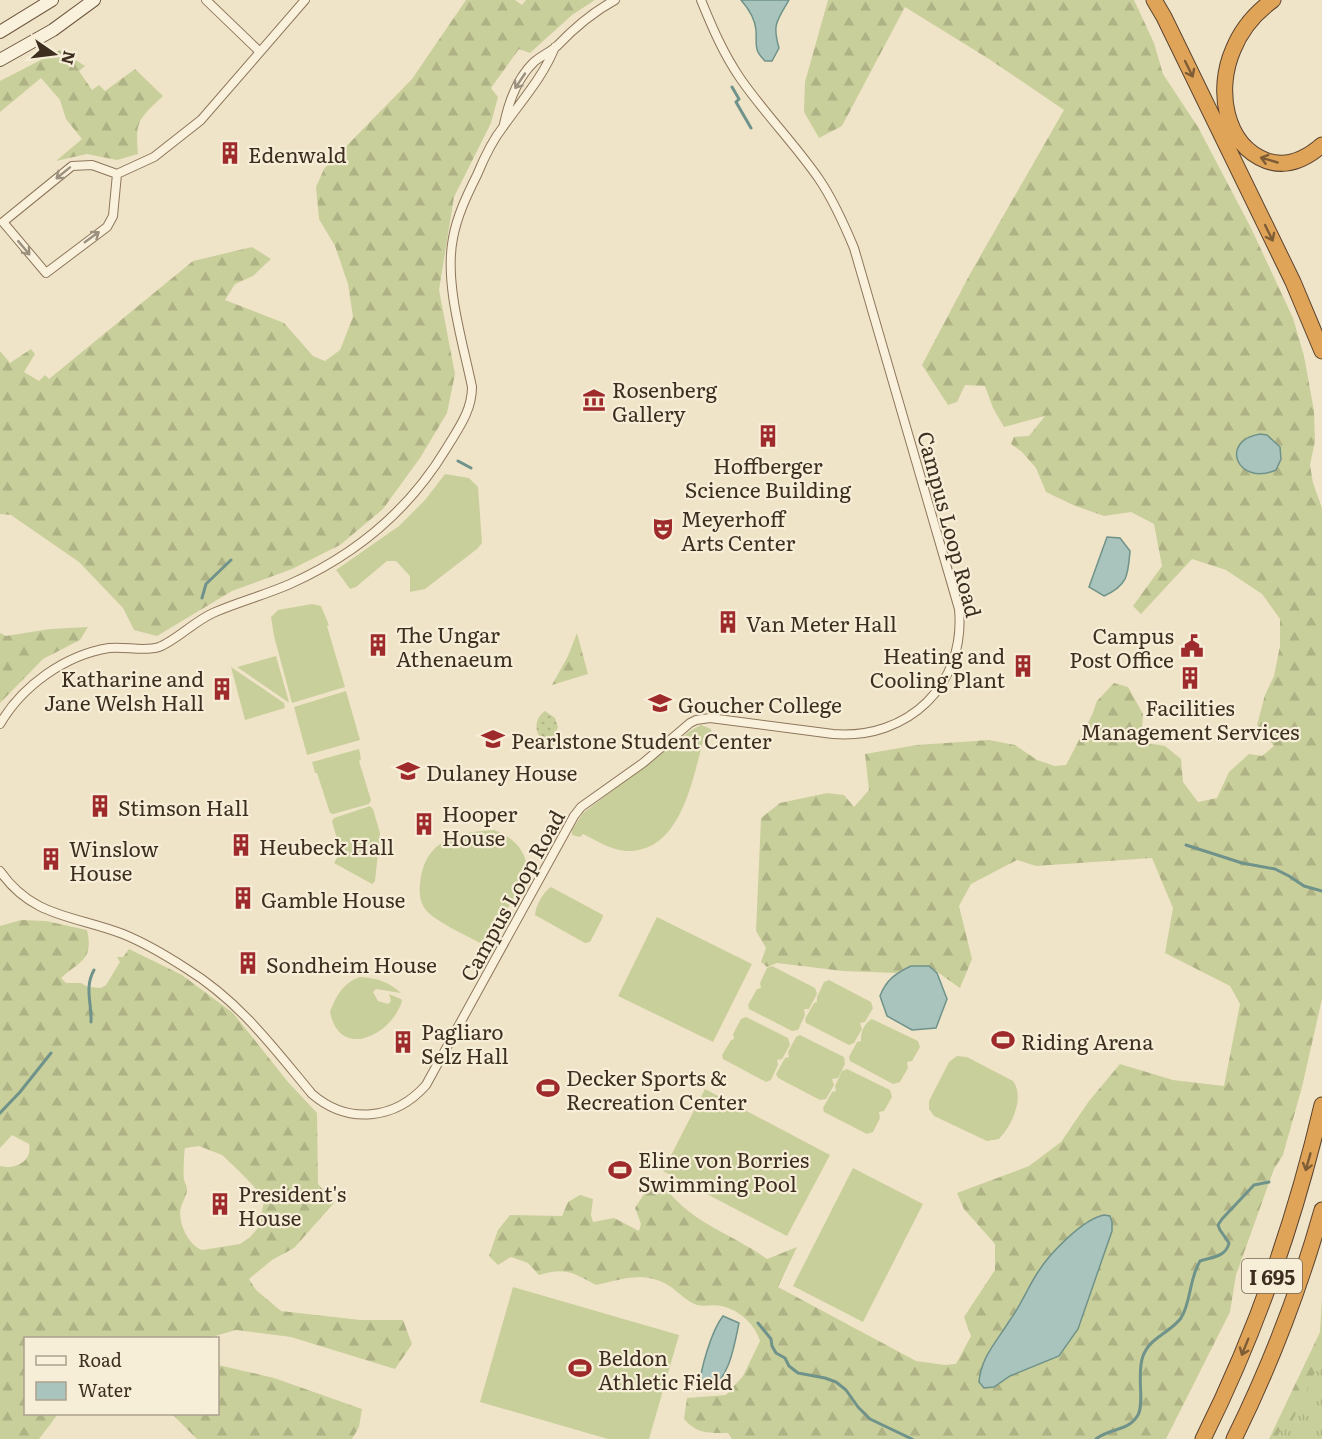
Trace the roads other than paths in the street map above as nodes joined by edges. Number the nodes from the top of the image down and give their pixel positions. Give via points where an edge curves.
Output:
1 (52, 0) edge
2 (94, 0) edge
3 (206, 0) edge
4 (305, 0) edge
5 (615, 0) edge
6 (701, 0) edge
7 (1154, 0) edge
8 (1159, 0) edge
9 (1273, 0) edge
10 (1164, 17) junction
11 (0, 32) edge
12 (555, 47) junction
13 (260, 52) junction
14 (0, 60) edge
15 (503, 127) junction
16 (1322, 145) edge
17 (117, 174) junction
18 (1322, 351) edge
19 (0, 724) edge
20 (0, 871) edge
21 (1322, 1106) edge
22 (1322, 1210) edge
23 (1203, 1439) edge
24 (1233, 1439) edge

1 - 11 main road
2 - 14 main road via 53,30
3 - 13 street
4 - 13 street
5 - 12 street via 596,11
6 - 20 street, Campus Loop Road via 726,56 820,181 843,219 854,249 959,609 959,644 947,677 936,693 888,728 852,735 710,718 690,723 581,807 426,1085 408,1101 375,1114 345,1113 324,1104 244,1014 210,983 123,934 34,904
7 - 10 highway
8 - 10 highway
16 -> 9 highway via 1304,159 1284,164 1272,162 1242,146 1232,129 1225,101 1232,51 1248,23
10 -> 18 highway via 1297,290
12 - 15 street via 545,70
12 -> 15 street via 534,62 516,87
13 - 17 street via 201,120 171,145
15 - 19 street via 458,216 452,241 452,287 472,387 471,401 461,424 419,488 375,533 324,566 204,617 159,646 108,649 71,661 30,687
17 -> 17 street via 92,165 72,166 3,222 46,273 107,227 113,216
21 -> 23 highway, I 695 via 1292,1218 1266,1293
22 - 24 highway, I 695 via 1291,1303

